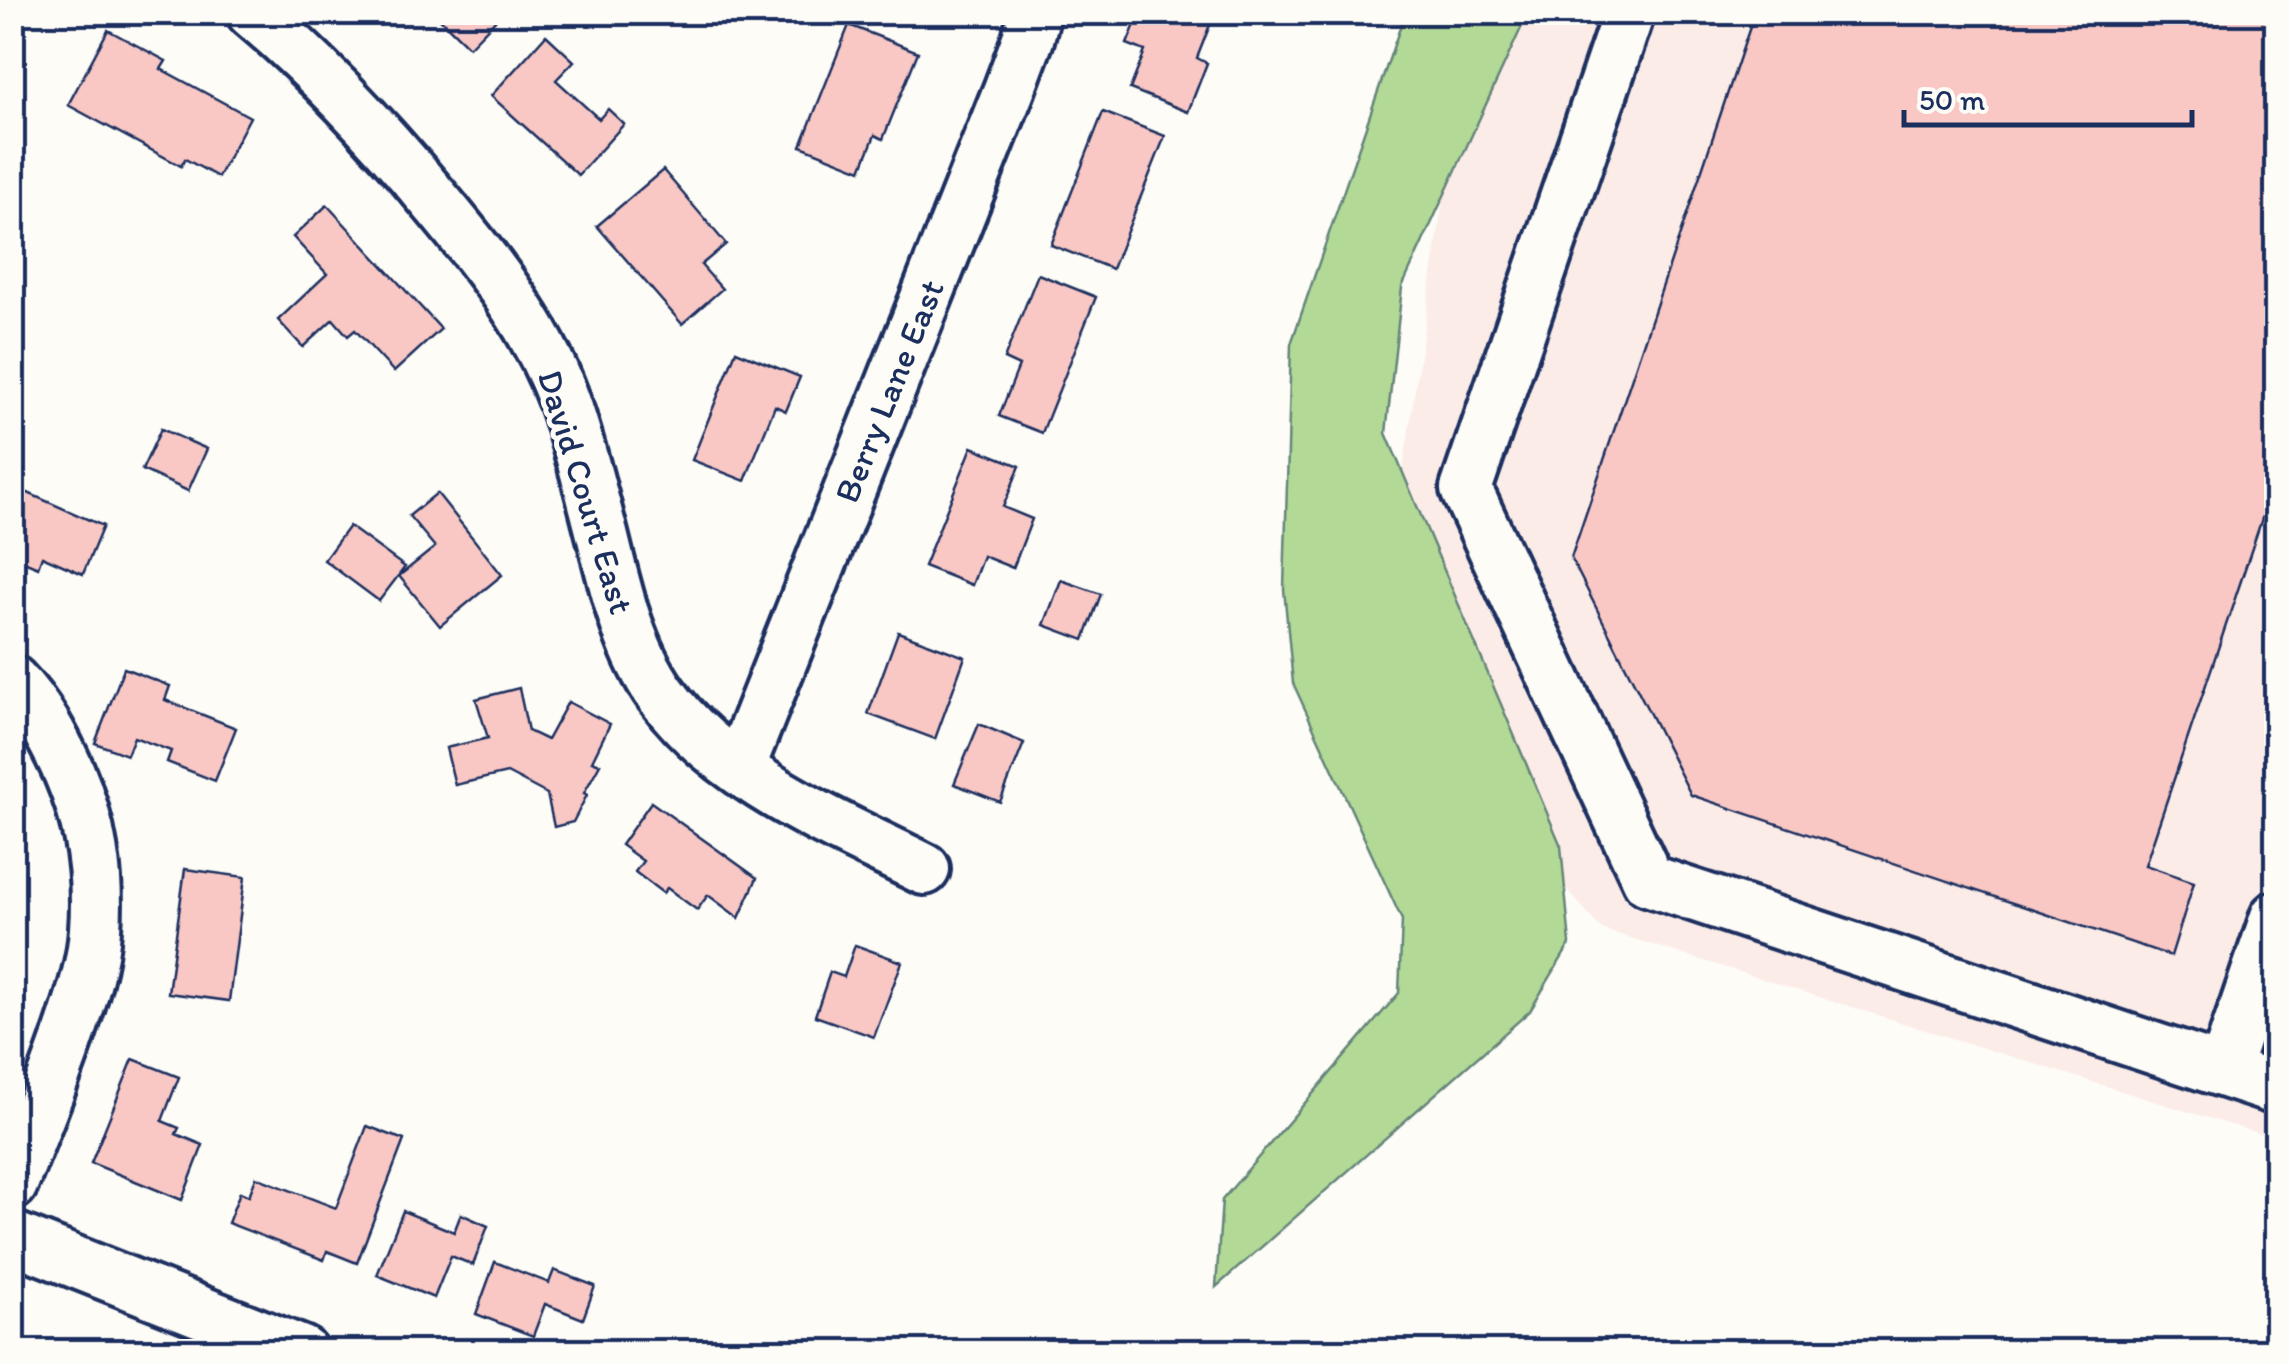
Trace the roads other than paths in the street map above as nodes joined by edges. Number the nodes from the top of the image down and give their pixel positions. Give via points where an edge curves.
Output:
1 (252, 12) edge
2 (1035, 12) edge
3 (1629, 12) edge
4 (12, 681) edge
5 (738, 768) junction
6 (924, 870) dead end
7 (2276, 917) edge
8 (2224, 1070) junction
9 (2276, 1089) edge
10 (12, 1184) edge
11 (12, 1238) edge
12 (191, 1331) edge
13 (302, 1352) edge

1 - 5 street, David Court East via 408,168 517,307 562,396 643,664 685,722
2 - 5 street, Berry Lane East
3 - 8 street via 1466,488 1648,880
4 - 10 street via 50,732 82,806 96,930 82,998
5 - 6 street, David Court East
7 - 8 street
8 - 9 street
11 - 12 street
12 - 13 street

